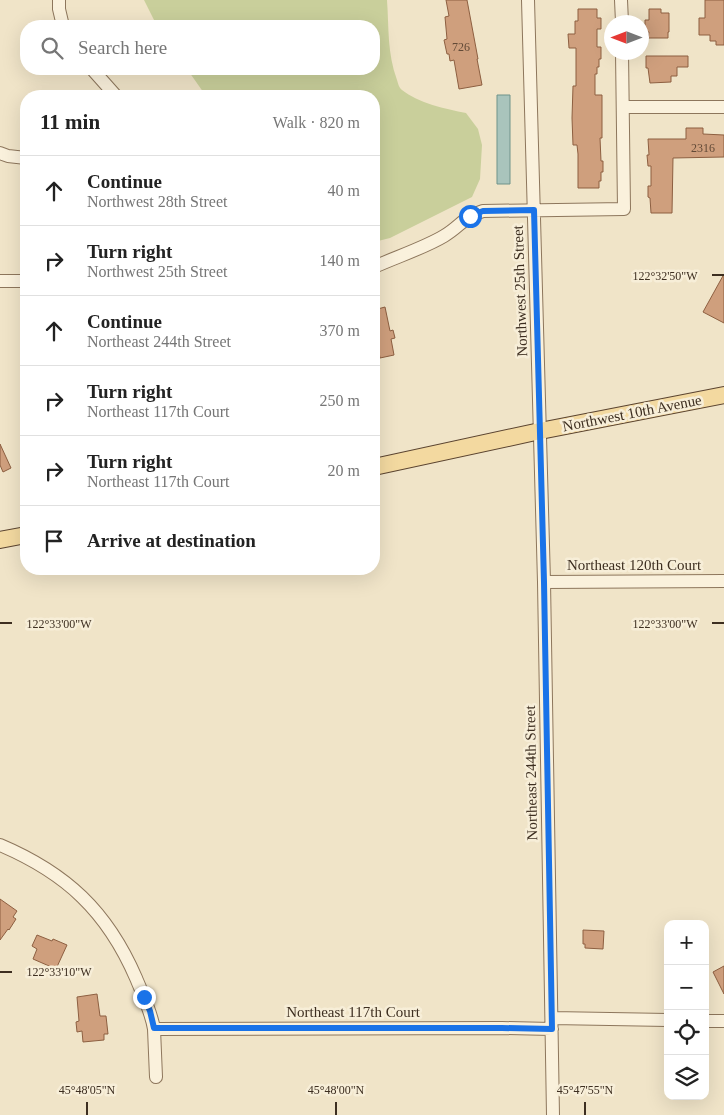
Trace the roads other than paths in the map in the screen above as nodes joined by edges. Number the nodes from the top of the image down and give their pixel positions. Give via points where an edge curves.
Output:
1 (59, 0) edge
2 (528, 0) edge
3 (621, 0) edge
4 (622, 15) edge
5 (62, 20) edge
6 (622, 60) edge
7 (97, 75) edge
8 (111, 90) edge
9 (623, 107) junction
10 (724, 107) edge
11 (0, 152) edge
12 (20, 157) edge
13 (534, 210) junction
14 (380, 264) edge
15 (0, 281) edge
16 (20, 281) edge
17 (724, 395) edge
18 (540, 431) junction
19 (380, 466) edge
20 (20, 537) edge
21 (0, 540) edge
22 (724, 581) edge
23 (544, 582) junction
24 (0, 844) edge
25 (664, 1020) edge
26 (709, 1021) edge
27 (724, 1021) edge
28 (552, 1024) junction
29 (154, 1028) junction
30 (156, 1077) dead end
31 (553, 1115) edge

1 - 5 street
2 - 13 street, Northwest 25th Street
3 - 4 street
6 - 9 street
7 - 8 street
9 - 10 street
9 - 13 street via 624,209
11 - 12 street
13 - 14 street via 475,213 440,238
13 - 18 street, Northwest 25th Street
15 - 16 street
17 - 18 main road, Northwest 10th Avenue
18 - 19 main road, Northwest 10th Avenue
18 - 23 street, Northeast 244th Street
20 - 21 main road
22 - 23 street, Northeast 120th Court
23 - 28 street, Northeast 244th Street
24 - 29 street via 57,876 95,910 125,953
25 - 28 street, Northeast 117th Court
26 - 27 street
28 - 29 street, Northeast 117th Court via 502,1028
28 - 31 street, Northeast 244th Street
29 - 30 street

